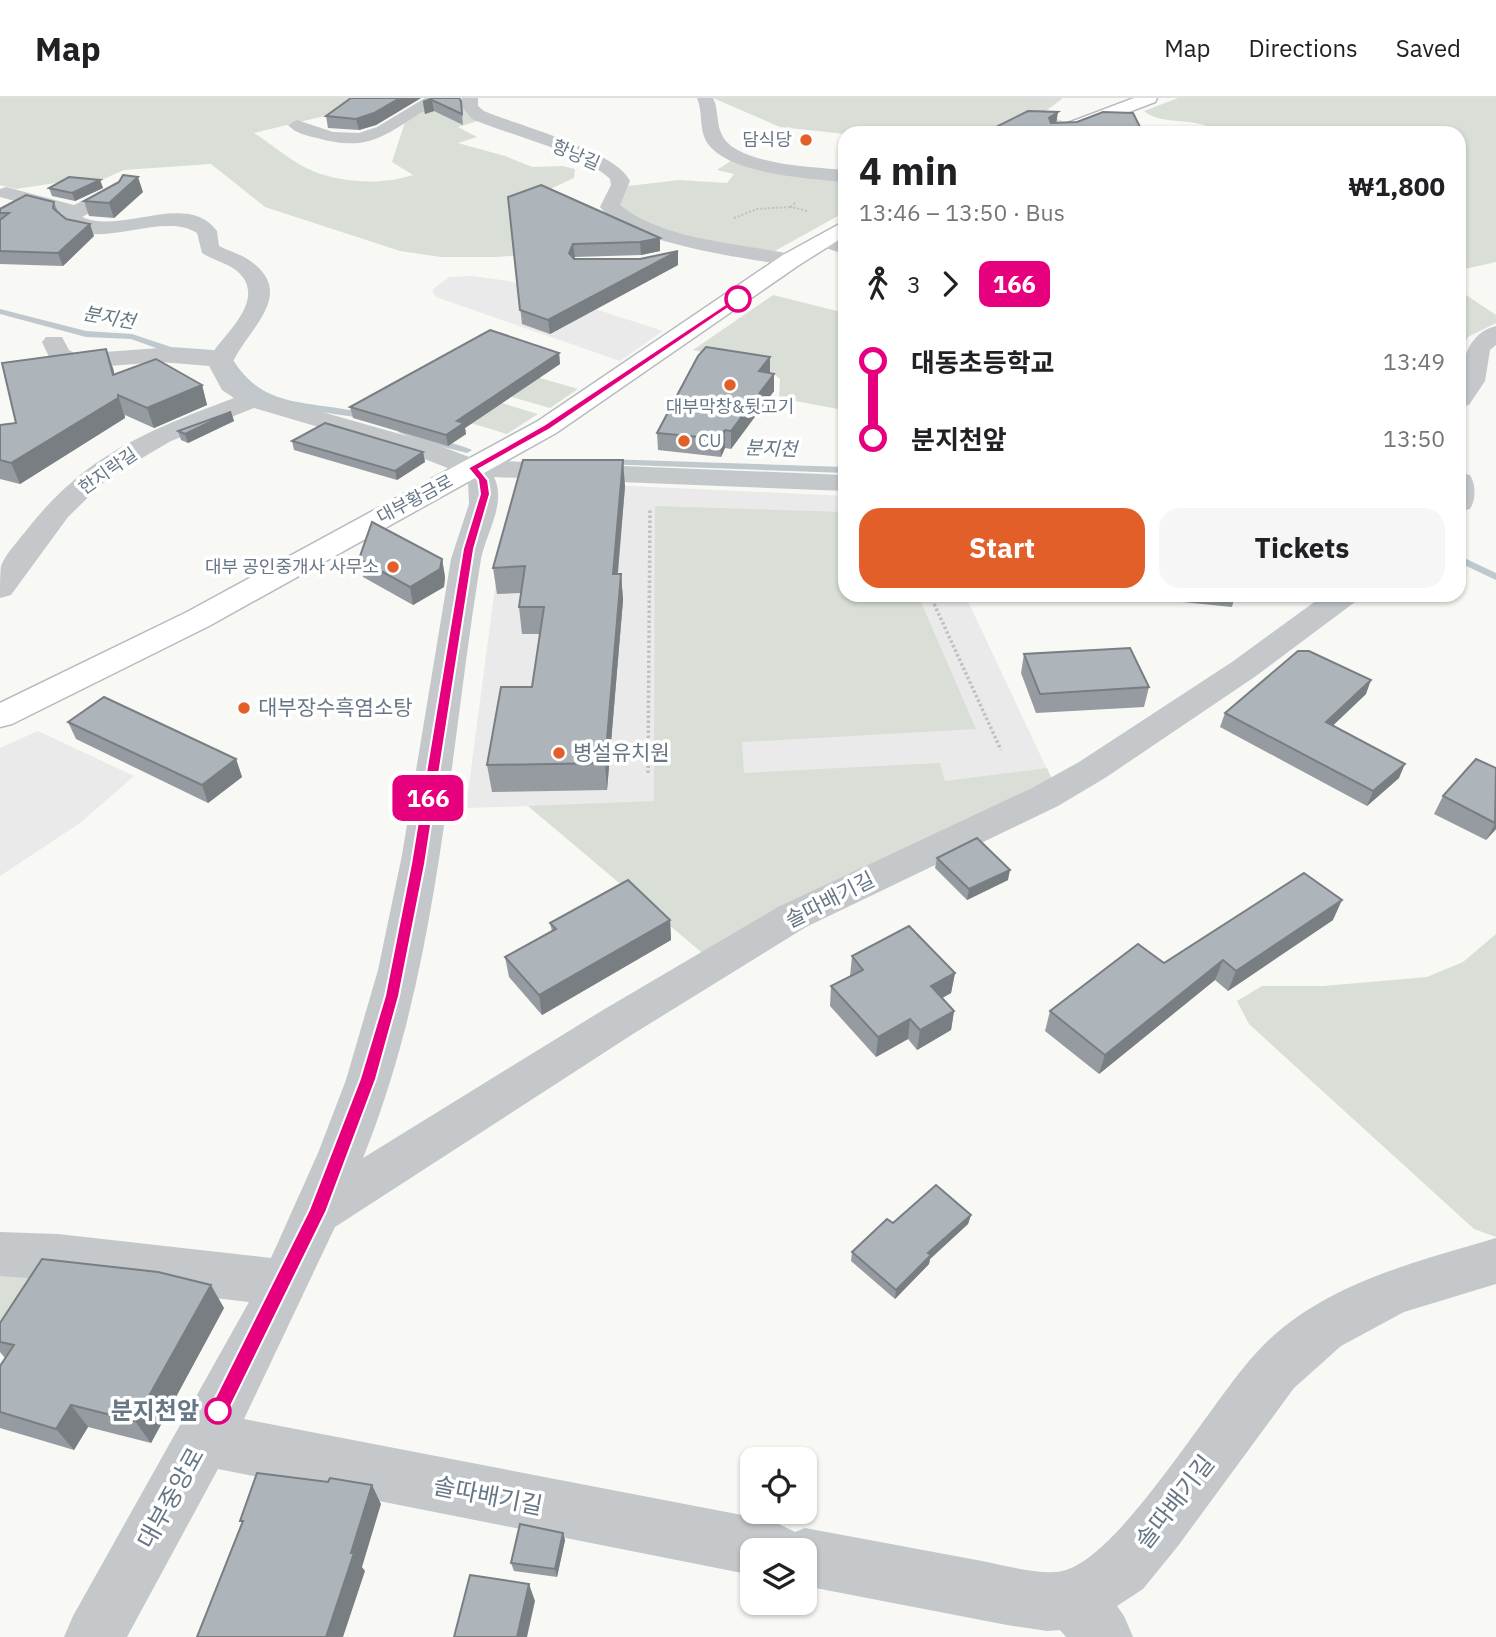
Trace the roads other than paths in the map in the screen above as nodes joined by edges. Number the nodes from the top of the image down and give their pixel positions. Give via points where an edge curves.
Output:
1 (442, 98) edge
2 (470, 98) edge
3 (705, 98) edge
4 (1149, 98) edge
5 (296, 125) dead end
6 (1076, 126) edge
7 (838, 175) edge
8 (115, 191) edge
9 (6, 193) dead end
10 (77, 211) junction
11 (838, 239) edge
12 (729, 247) junction
13 (670, 258) edge
14 (791, 260) junction
15 (1496, 333) edge
16 (54, 342) dead end
17 (220, 360) junction
18 (1476, 389) edge
19 (253, 400) junction
20 (473, 468) junction
21 (838, 483) edge
22 (665, 499) road end
23 (838, 504) edge
24 (0, 589) edge
25 (1335, 602) edge
26 (0, 716) edge
27 (317, 1212) junction
28 (0, 1254) edge
29 (1496, 1262) edge
30 (284, 1283) junction
31 (204, 1439) junction
32 (740, 1544) edge
33 (817, 1559) edge
34 (1088, 1618) edge
35 (94, 1637) edge

1 - 5 street via 419,105 386,130 368,136 333,138
2 - 12 street, 항낭길 via 470,107 478,115 591,159 614,173 621,184 610,207 621,217 647,228
3 - 7 street via 714,140 729,153 769,165
4 - 6 main road
8 - 10 street
9 - 10 street
10 - 17 street via 69,219 93,226 166,220 198,224 207,231 209,249 250,271 259,293 255,312
11 - 14 main road, 대부황금로
12 - 13 street, 항낭길
12 - 14 street, 항낭길
14 - 20 main road, 대부황금로 via 547,427
15 - 18 street via 1478,348
16 - 17 street via 58,354 72,362 160,355
17 - 19 street via 231,386
19 - 20 street
19 - 24 street, 한지락길 via 160,437 102,470 63,506
20 - 21 street
20 - 26 main road, 대부황금로 via 181,628
20 - 27 street, 대부중앙로 via 483,480 485,494 468,549 418,864 392,996 368,1079
22 - 23 street
25 - 27 street, 솔따배기길 via 1244,669 1092,770 1045,797 792,917
27 - 30 street, 대부중앙로
28 - 30 street
29 - 34 street, 솔따배기길 via 1392,1292 1323,1329 1275,1370
30 - 31 street, 대부중앙로
31 - 32 street, 솔따배기길
31 - 35 street, 대부중앙로
33 - 34 street, 솔따배기길 via 1047,1601

